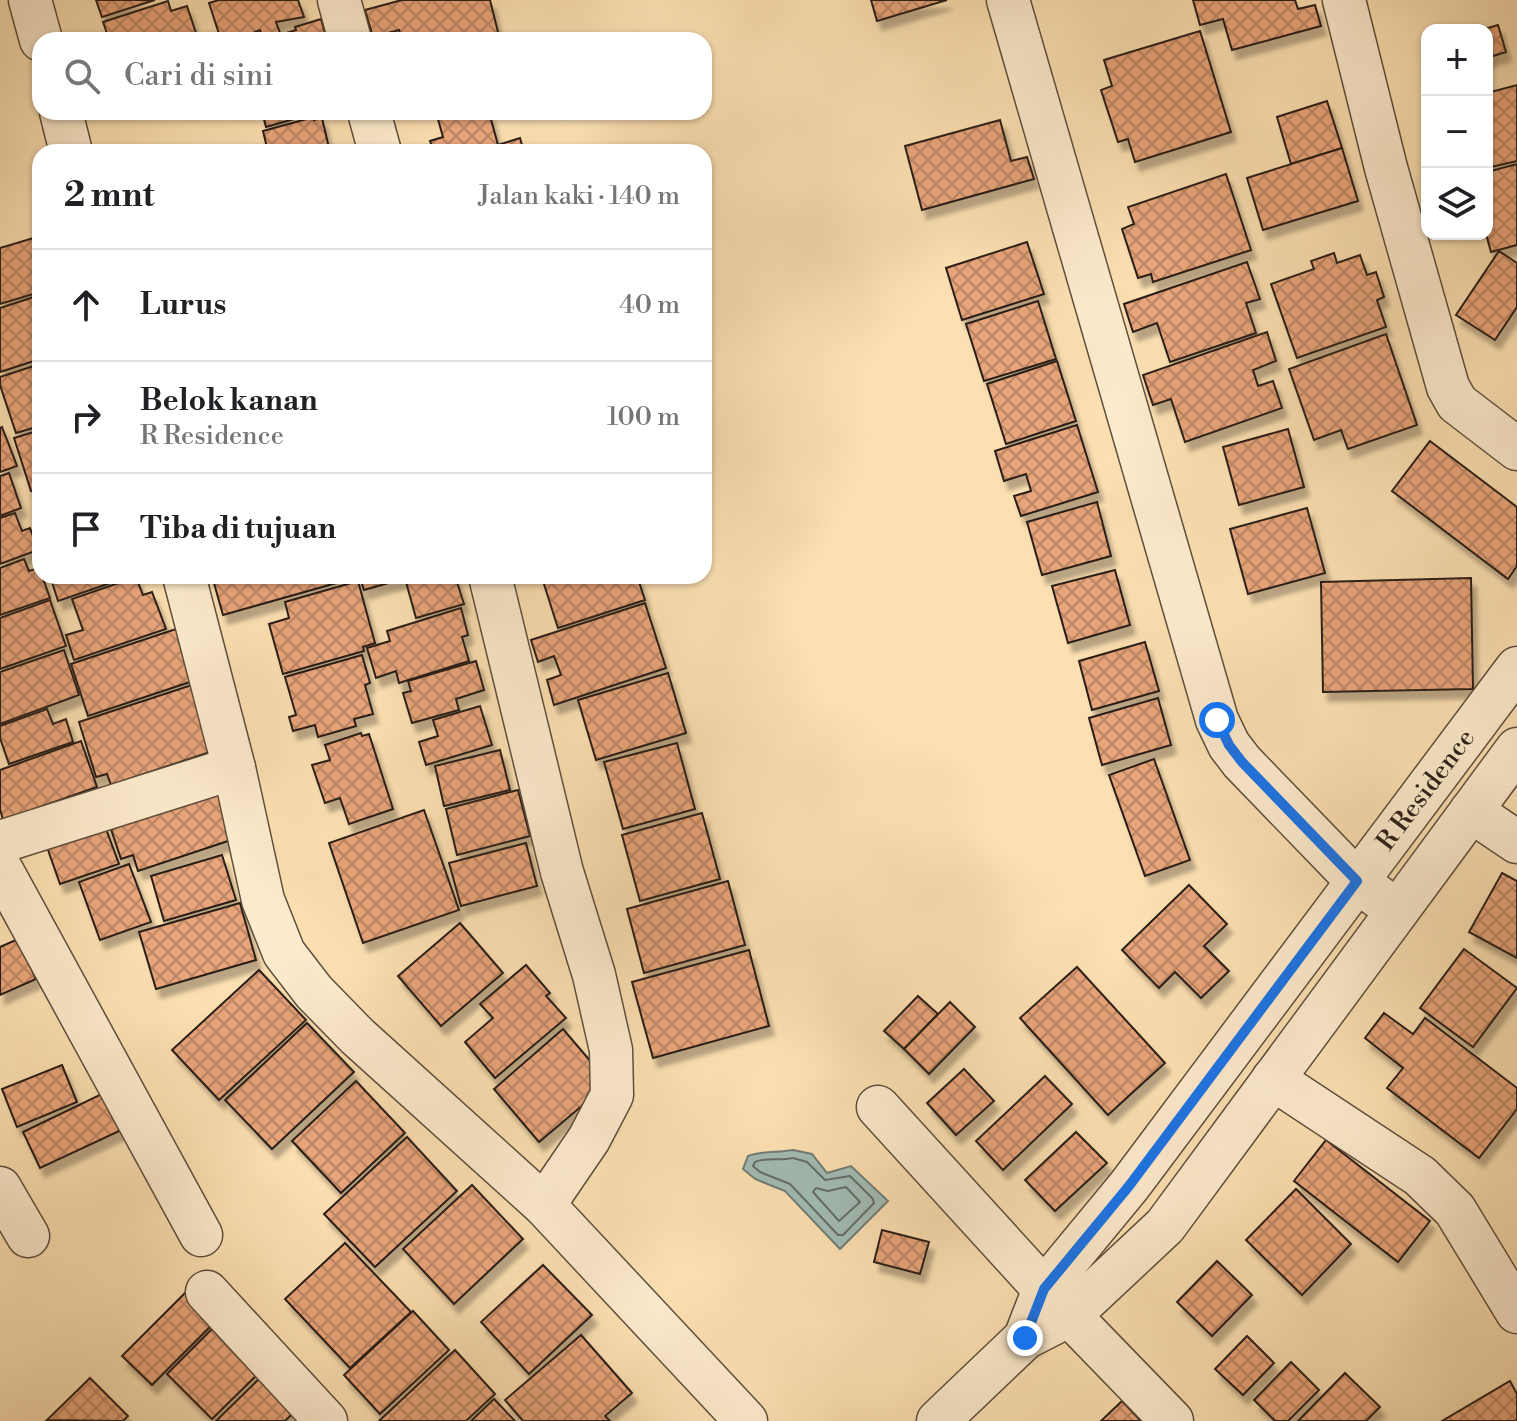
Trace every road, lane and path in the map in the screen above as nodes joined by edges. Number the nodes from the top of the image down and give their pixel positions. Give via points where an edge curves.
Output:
1 (30, 0) edge
2 (339, 0) edge
3 (1008, 0) edge
4 (1344, 0) edge
5 (39, 32) edge
6 (348, 32) edge
7 (63, 120) edge
8 (371, 120) edge
9 (69, 144) edge
10 (378, 144) edge
11 (1517, 449) edge
12 (186, 584) edge
13 (492, 584) edge
14 (1517, 668) edge
15 (1517, 749) edge
16 (234, 768) junction
17 (1471, 811) junction
18 (0, 842) edge
19 (1517, 842) edge
20 (0, 867) edge
21 (1357, 881) junction
22 (1397, 911) junction
23 (1273, 1079) junction
24 (878, 1107) dead end
25 (0, 1188) edge
26 (544, 1205) junction
27 (201, 1235) dead end
28 (28, 1236) dead end
29 (207, 1292) dead end
30 (1057, 1302) junction
31 (1517, 1312) edge
32 (326, 1421) edge
33 (746, 1421) edge
34 (938, 1421) edge
35 (1172, 1421) edge

1 - 5 street
2 - 6 street
3 - 21 street via 1217,720 1242,762
4 - 11 street via 1448,387 1457,403
7 - 9 street
8 - 10 street
12 - 16 street
13 - 26 street via 611,1050 612,1095
14 - 21 street, R Residence
15 - 17 street
16 - 18 street
16 - 26 street via 263,900 284,953 357,1036
17 - 19 street
17 - 22 street
20 - 27 street
21 - 22 street
21 - 30 street, R Residence via 1129,1186
22 - 23 street
23 - 30 street via 1165,1226
23 - 31 street via 1420,1176 1455,1210
24 - 30 street
25 - 28 street
26 - 33 street
29 - 32 street
30 - 34 street
30 - 35 street

